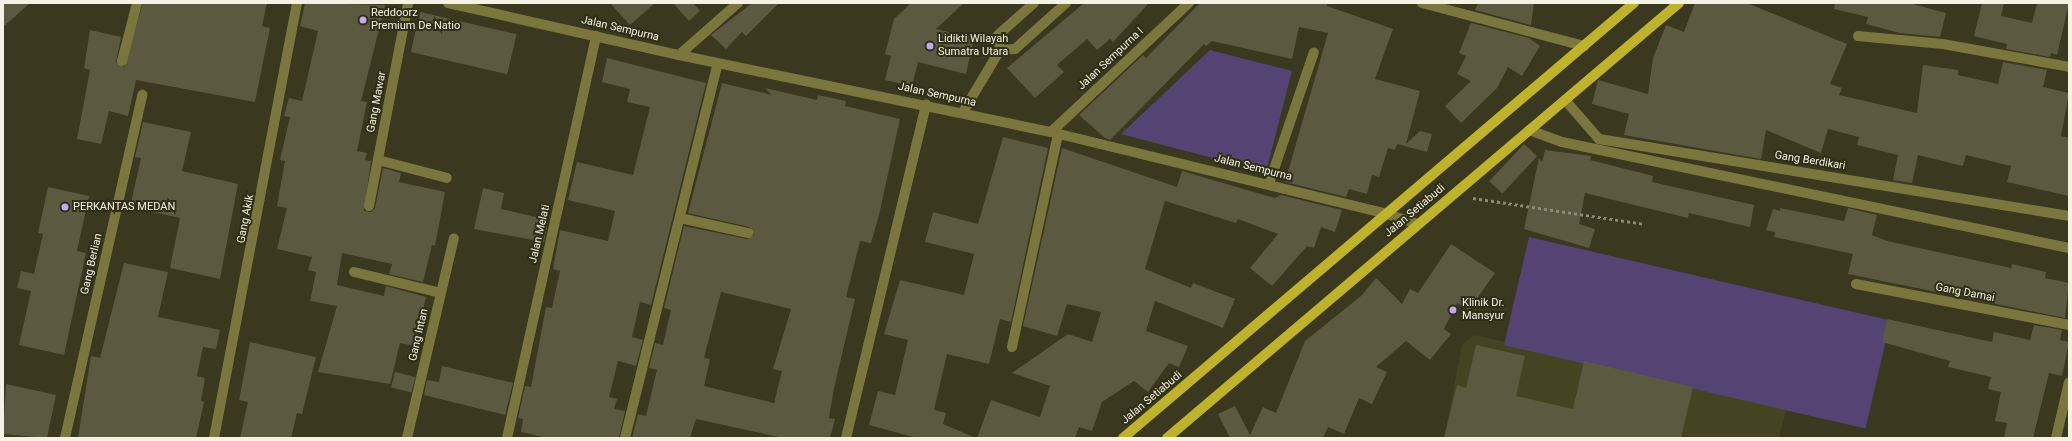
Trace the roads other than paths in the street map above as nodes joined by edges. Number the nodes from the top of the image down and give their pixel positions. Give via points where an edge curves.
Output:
1 (137, 3) edge
2 (297, 3) edge
3 (408, 3) edge
4 (448, 3) edge
5 (492, 3) edge
6 (738, 3) edge
7 (1034, 3) edge
8 (1066, 3) edge
9 (1189, 3) edge
10 (1422, 3) edge
11 (1634, 3) edge
12 (1679, 3) edge
13 (485, 11) junction
14 (596, 36) junction
15 (1858, 36) dead end
16 (1584, 46) junction
17 (1000, 50) junction
18 (1314, 52) dead end
19 (679, 55) junction
20 (122, 61) dead end
21 (718, 63) junction
22 (2069, 67) edge
23 (142, 95) dead end
24 (1565, 100) junction
25 (926, 104) junction
26 (963, 112) junction
27 (1529, 130) junction
28 (1054, 133) junction
29 (378, 160) junction
30 (447, 178) dead end
31 (1269, 184) junction
32 (369, 206) dead end
33 (1387, 214) junction
34 (2069, 216) edge
35 (680, 218) junction
36 (1418, 224) junction
37 (748, 233) dead end
38 (454, 238) dead end
39 (2069, 248) edge
40 (354, 272) dead end
41 (1856, 284) dead end
42 (441, 293) junction
43 (2069, 326) edge
44 (1012, 347) dead end
45 (2069, 382) edge
46 (65, 438) edge
47 (214, 438) edge
48 (407, 438) edge
49 (507, 438) edge
50 (625, 438) edge
51 (846, 438) edge
52 (1123, 438) edge
53 (1167, 438) edge
54 (2056, 438) edge

1 - 20 street
2 - 47 street, Gang Akik
3 - 29 street, Gang Mawar
4 - 13 street, Jalan Sempurna
5 - 13 street
6 - 19 street
7 - 17 street via 998,35
8 - 17 street via 1015,49
9 - 28 street, Jalan Sempurna I
10 - 16 street
11 - 16 main road, Jalan Setiabudi
12 - 24 main road, Jalan Setiabudi
13 - 14 street, Jalan Sempurna
14 - 19 street, Jalan Sempurna
14 - 49 street, Jalan Melati
15 - 22 street via 1943,44
16 - 33 main road, Jalan Setiabudi
17 - 26 street
18 - 31 street
19 - 21 street, Jalan Sempurna
21 - 25 street, Jalan Sempurna
21 - 35 street
23 - 46 street, Gang Berlian
24 - 27 main road, Jalan Setiabudi
24 - 34 street, Gang Berdikari via 1599,139
25 - 26 street, Jalan Sempurna
25 - 51 street
26 - 28 street, Jalan Sempurna
27 - 36 main road, Jalan Setiabudi
27 - 39 street via 1562,142
28 - 31 street, Jalan Sempurna
28 - 44 street
29 - 30 street
29 - 32 street, Gang Mawar
31 - 33 street, Jalan Sempurna
33 - 36 street, Jalan Sempurna
33 - 52 main road, Jalan Setiabudi
35 - 37 street
35 - 50 street
36 - 53 main road, Jalan Setiabudi
38 - 42 street, Gang Intan
40 - 42 street
41 - 43 street, Gang Damai
42 - 48 street, Gang Intan
45 - 54 street

